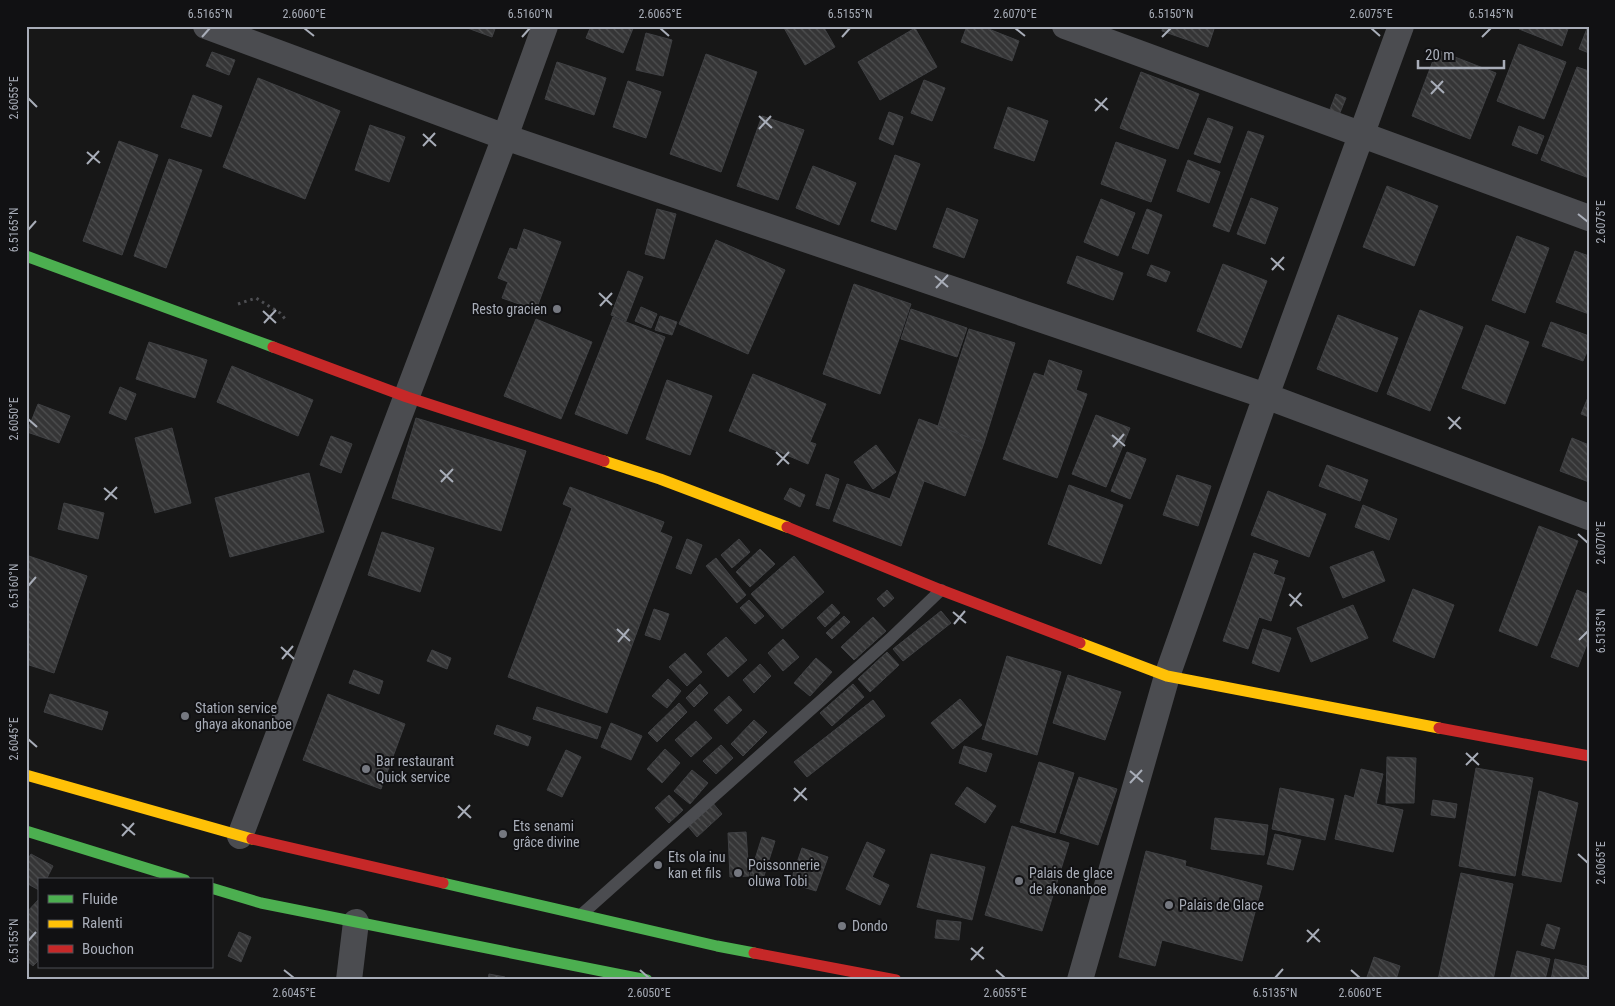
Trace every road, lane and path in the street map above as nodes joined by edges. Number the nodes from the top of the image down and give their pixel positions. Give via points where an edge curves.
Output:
1 (206, 26) edge
2 (545, 26) edge
3 (1065, 26) edge
4 (1401, 26) edge
5 (1360, 134) junction
6 (505, 137) junction
7 (1589, 218) edge
8 (26, 256) edge
9 (1266, 396) junction
10 (407, 397) junction
11 (1589, 517) edge
12 (941, 590) junction
13 (1167, 676) junction
14 (1589, 756) edge
15 (26, 775) edge
16 (26, 831) edge
17 (240, 836) junction
18 (178, 878) edge
19 (212, 888) edge
20 (582, 914) junction
21 (356, 922) junction
22 (349, 980) edge
23 (647, 980) edge
24 (896, 980) edge
25 (1080, 980) edge

1 - 6 street
2 - 6 street
3 - 5 street
4 - 5 street
5 - 7 street
5 - 9 street
6 - 9 street
6 - 10 street
8 - 10 main road
9 - 11 street
9 - 13 street
10 - 12 main road via 660,479 781,524
10 - 17 street
12 - 13 main road
12 - 20 lane
13 - 14 main road
13 - 25 street
15 - 17 main road
16 - 18 main road
17 - 20 main road
19 - 21 main road via 262,903
20 - 24 main road via 716,946
21 - 22 street
21 - 23 main road

